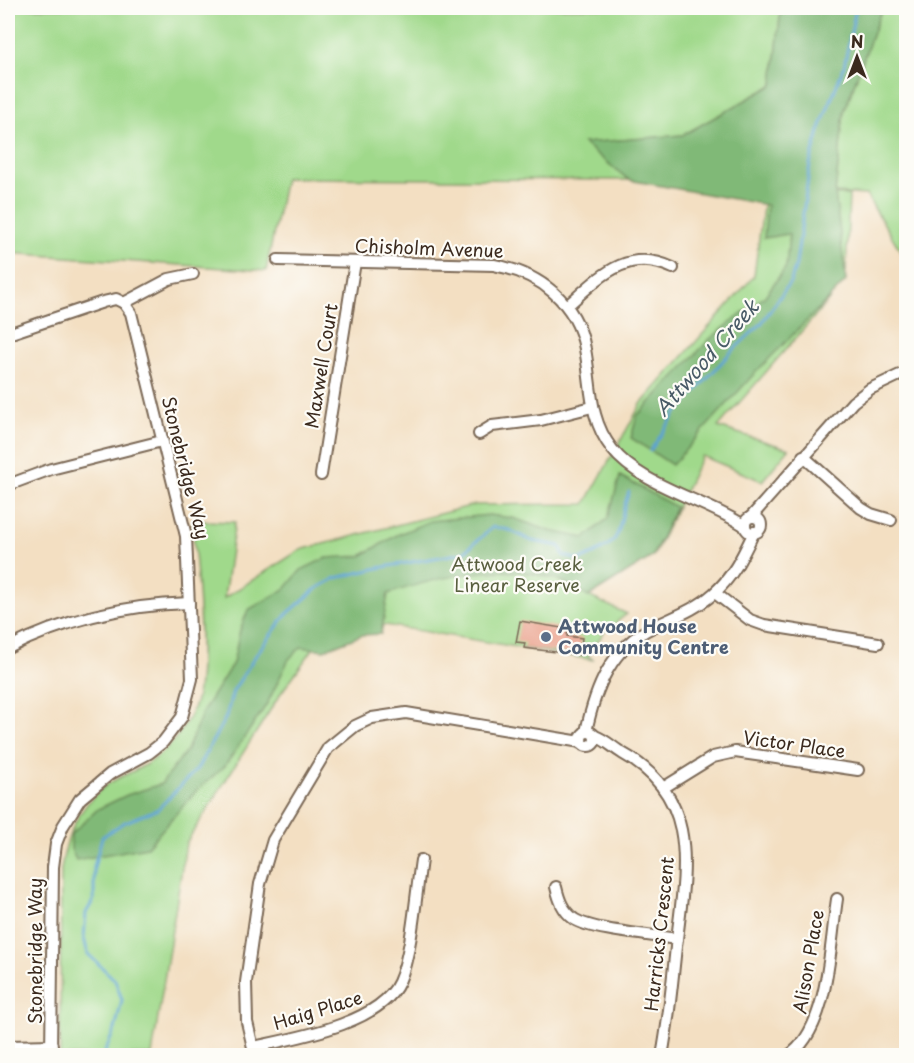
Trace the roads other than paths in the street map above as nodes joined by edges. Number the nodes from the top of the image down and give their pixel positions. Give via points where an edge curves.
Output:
1 (278, 260) dead end
2 (354, 262) junction
3 (673, 268) dead end
4 (193, 274) dead end
5 (124, 303) junction
6 (567, 306) junction
7 (8, 334) edge
8 (906, 372) edge
9 (591, 407) junction
10 (479, 434) dead end
11 (162, 441) junction
12 (803, 456) junction
13 (321, 475) dead end
14 (8, 485) edge
15 (891, 520) dead end
16 (751, 524) junction
17 (715, 593) junction
18 (189, 603) junction
19 (878, 643) dead end
20 (8, 648) edge
21 (589, 737) junction
22 (858, 770) dead end
23 (663, 788) junction
24 (422, 860) dead end
25 (556, 887) dead end
26 (837, 899) dead end
27 (677, 939) junction
28 (665, 1038) junction
29 (8, 1046) edge
30 (52, 1050) edge
31 (254, 1051) edge
32 (662, 1056) edge
33 (668, 1056) edge
34 (788, 1056) edge

1 - 2 street, Chisholm Avenue
2 - 6 street, Chisholm Avenue via 474,264 515,269 548,288
2 - 13 street, Maxwell Court
3 - 6 street via 648,259 627,261
4 - 5 street via 169,279
5 - 7 street via 116,299 103,302
5 - 11 street, Stonebridge Way via 131,313
6 - 9 street, Chisholm Avenue via 585,348
8 - 12 street via 853,402
9 - 10 street via 541,420 492,426
9 - 16 street, Chisholm Avenue via 604,438 625,462
11 - 14 street via 51,469
11 - 18 street, Stonebridge Way via 186,536
12 - 15 street via 861,508
12 - 16 street
16 - 17 street via 742,557
17 - 19 street via 750,620 764,625
17 - 21 street via 686,613 628,642 610,664 596,701
18 - 20 street via 137,606 99,614
18 - 30 street, Stonebridge Way via 192,679 182,717 156,748 110,774 80,799 56,844
21 - 23 street, Harricks Crescent via 604,739 642,766
21 - 31 street, Harricks Crescent via 406,713 363,722 340,736 294,802 267,856 251,931 246,982 247,1022
22 - 23 street, Victor Place via 735,752 713,757
23 - 27 street, Harricks Crescent via 678,816 685,844
24 - 31 street, Haig Place via 403,969 392,994 365,1016
25 - 27 street via 560,903 583,924
26 - 34 street, Alison Place via 819,1015 807,1040
27 - 28 street, Harricks Crescent
28 - 32 street, Harricks Crescent
28 - 33 street, Harricks Crescent
29 - 30 street

